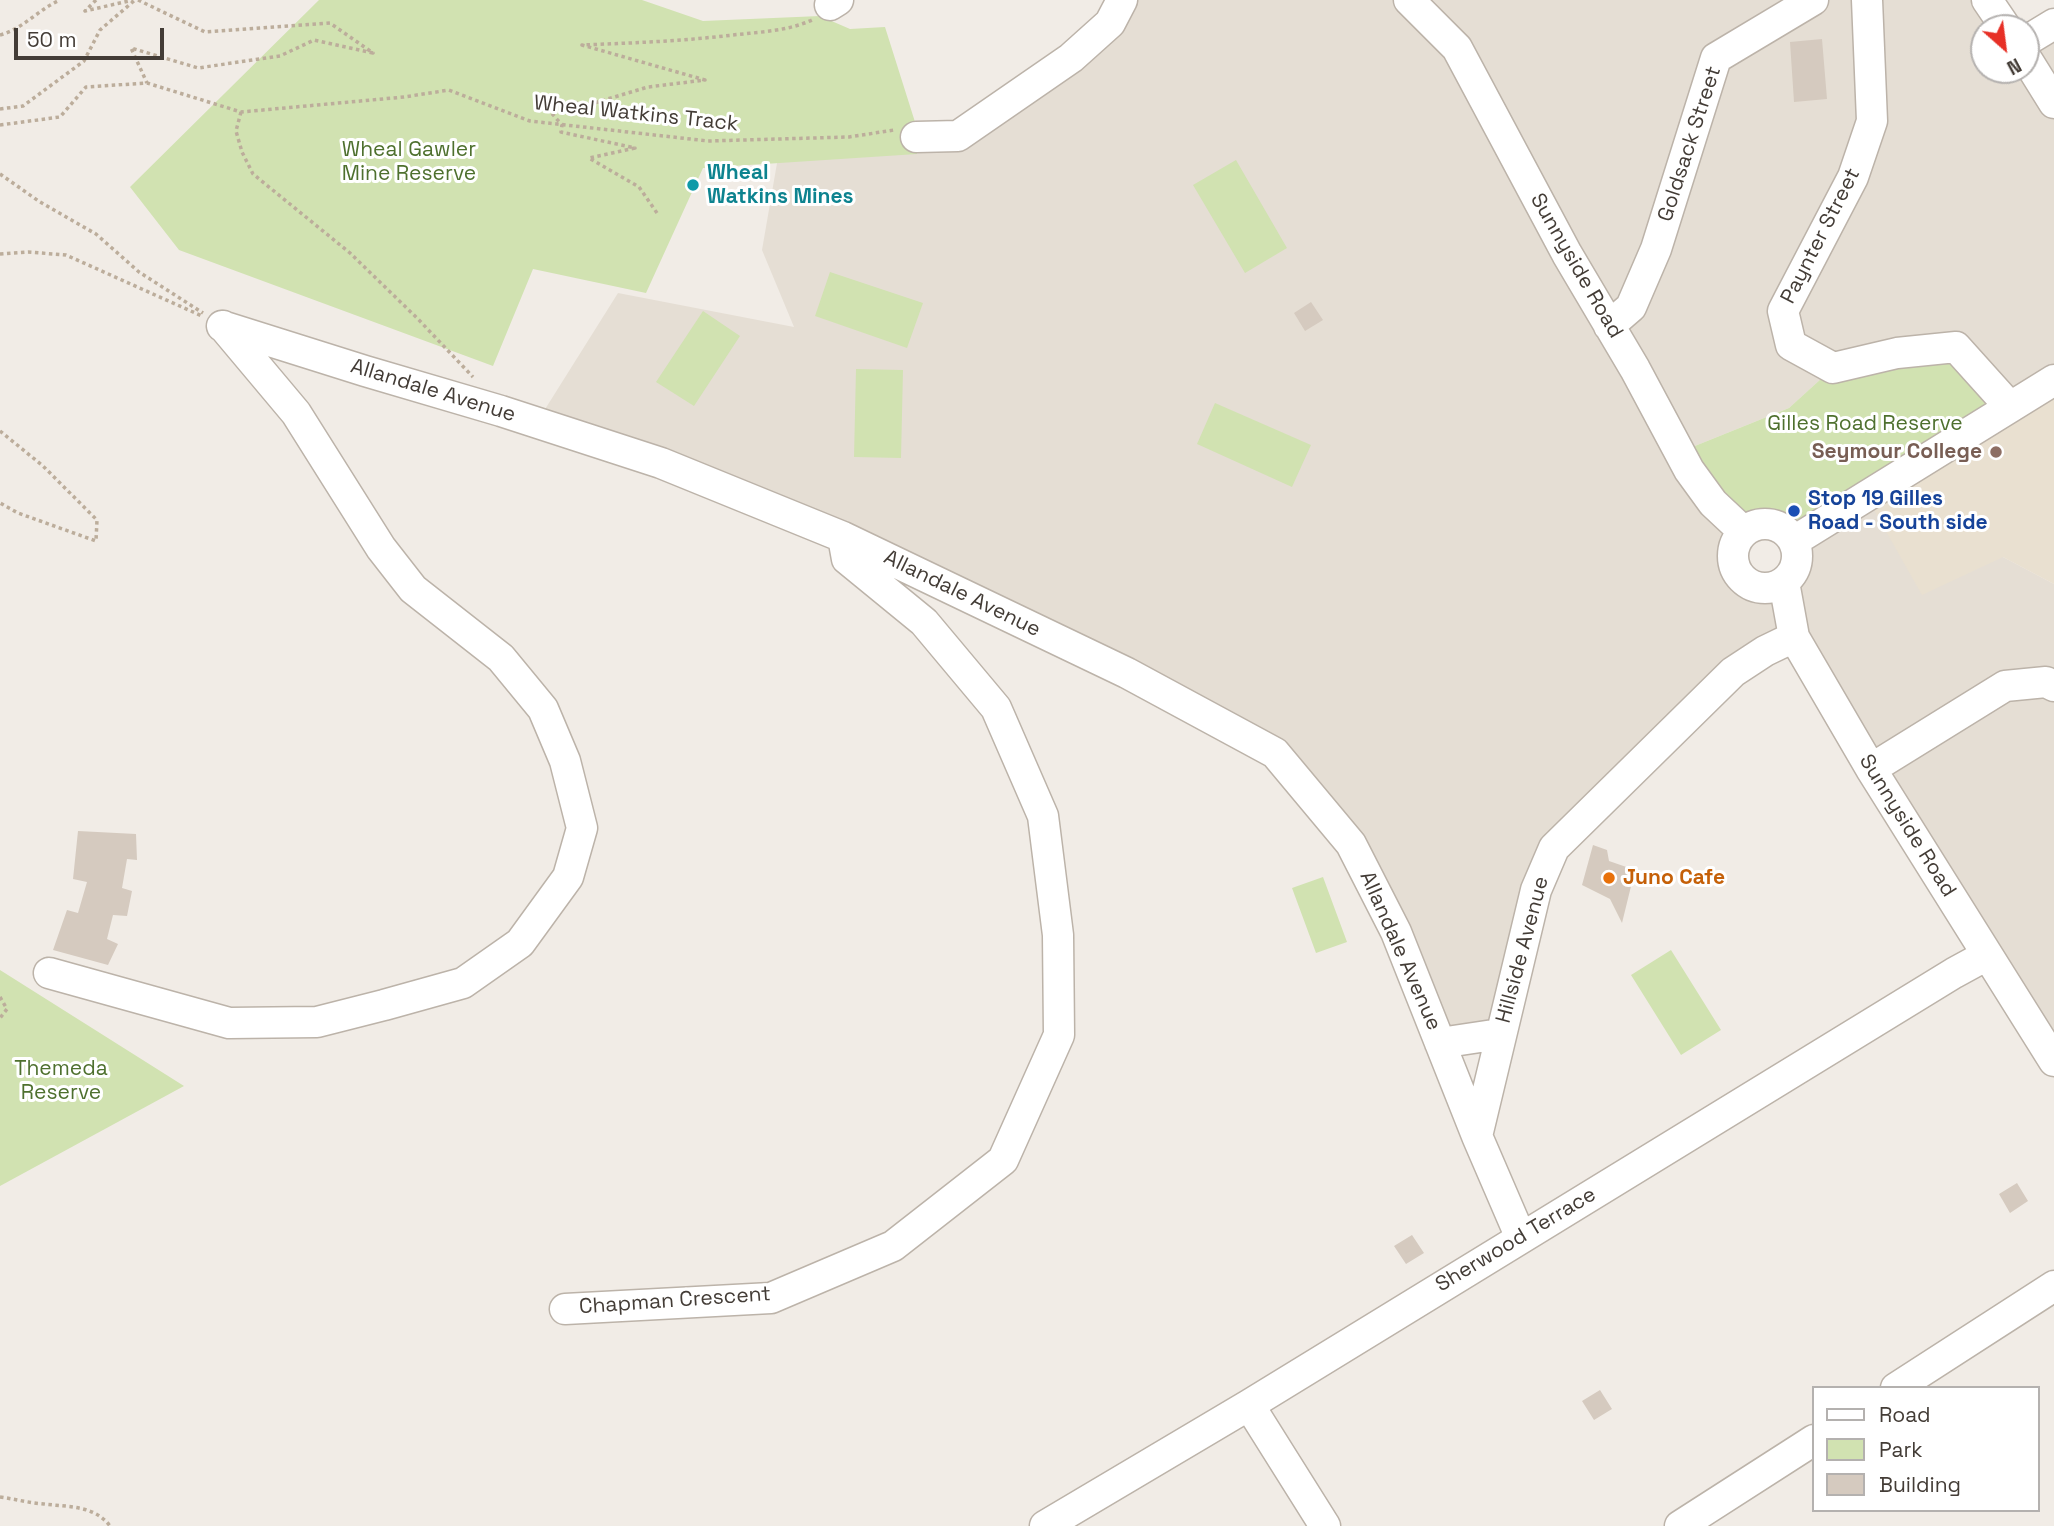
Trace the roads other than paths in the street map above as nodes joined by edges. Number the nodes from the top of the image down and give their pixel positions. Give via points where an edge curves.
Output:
1 (1122, 0) edge
2 (1409, 0) edge
3 (1813, 0) edge
4 (1867, 0) edge
5 (2040, 80) edge
6 (2054, 103) edge
7 (916, 137) road end
8 (1609, 326) junction
9 (2054, 380) edge
10 (2010, 407) junction
11 (1713, 503) junction
12 (1830, 518) junction
13 (1744, 532) junction
14 (843, 537) junction
15 (1794, 541) junction
16 (1784, 582) junction
17 (1794, 637) junction
18 (2054, 686) edge
19 (1871, 769) junction
20 (1987, 955) junction
21 (49, 973) dead end
22 (1500, 1034) junction
23 (1440, 1043) junction
24 (2054, 1061) edge
25 (1477, 1136) junction
26 (1521, 1238) junction
27 (2054, 1286) edge
28 (565, 1309) dead end
29 (1899, 1386) edge
30 (1248, 1405) junction
31 (1812, 1441) edge
32 (1045, 1526) edge
33 (1325, 1526) edge
34 (1679, 1526) edge

1 - 7 street via 1110,23 1071,58 958,136
2 - 8 street, Sunnyside Road via 1457,48
3 - 8 street, Goldsack Street via 1716,58 1656,249 1631,307
4 - 10 street, Paynter Street via 1872,121 1853,177 1783,311 1791,345 1833,368 1897,353 1956,347
5 - 6 street
8 - 11 street, Sunnyside Road via 1689,470
9 - 10 street
10 - 12 street
11 - 12 street via 1766,517
11 - 13 street, Sunnyside Road
12 - 15 street
13 - 15 street via 1770,525 1786,531
13 - 16 street via 1734,548 1739,575 1757,587
14 - 21 street, Allandale Avenue via 661,463 222,326 296,413 381,548 413,589 501,658 543,709 565,761 582,828 568,877 520,943 463,983 317,1022 229,1023
14 - 23 street, Allandale Avenue via 1127,673 1275,753 1351,844 1396,932
14 - 28 street, Chapman Crescent via 847,559 924,622 996,708 1043,816 1058,935 1059,1035 1003,1160 893,1246 771,1298
15 - 16 street via 1797,559
16 - 17 street, Sunnyside Road
17 - 19 street, Sunnyside Road
17 - 22 street, Hillside Avenue via 1733,672 1554,848 1536,890
18 - 19 street via 2046,682 2005,686
19 - 20 street, Sunnyside Road
20 - 24 street, Sunnyside Road
20 - 26 street, Sherwood Terrace
22 - 23 street
22 - 25 street, Hillside Avenue
23 - 25 street, Allandale Avenue
25 - 26 street
26 - 30 street, Sherwood Terrace
27 - 29 street
30 - 32 street, Sherwood Terrace
30 - 33 street
31 - 34 street

